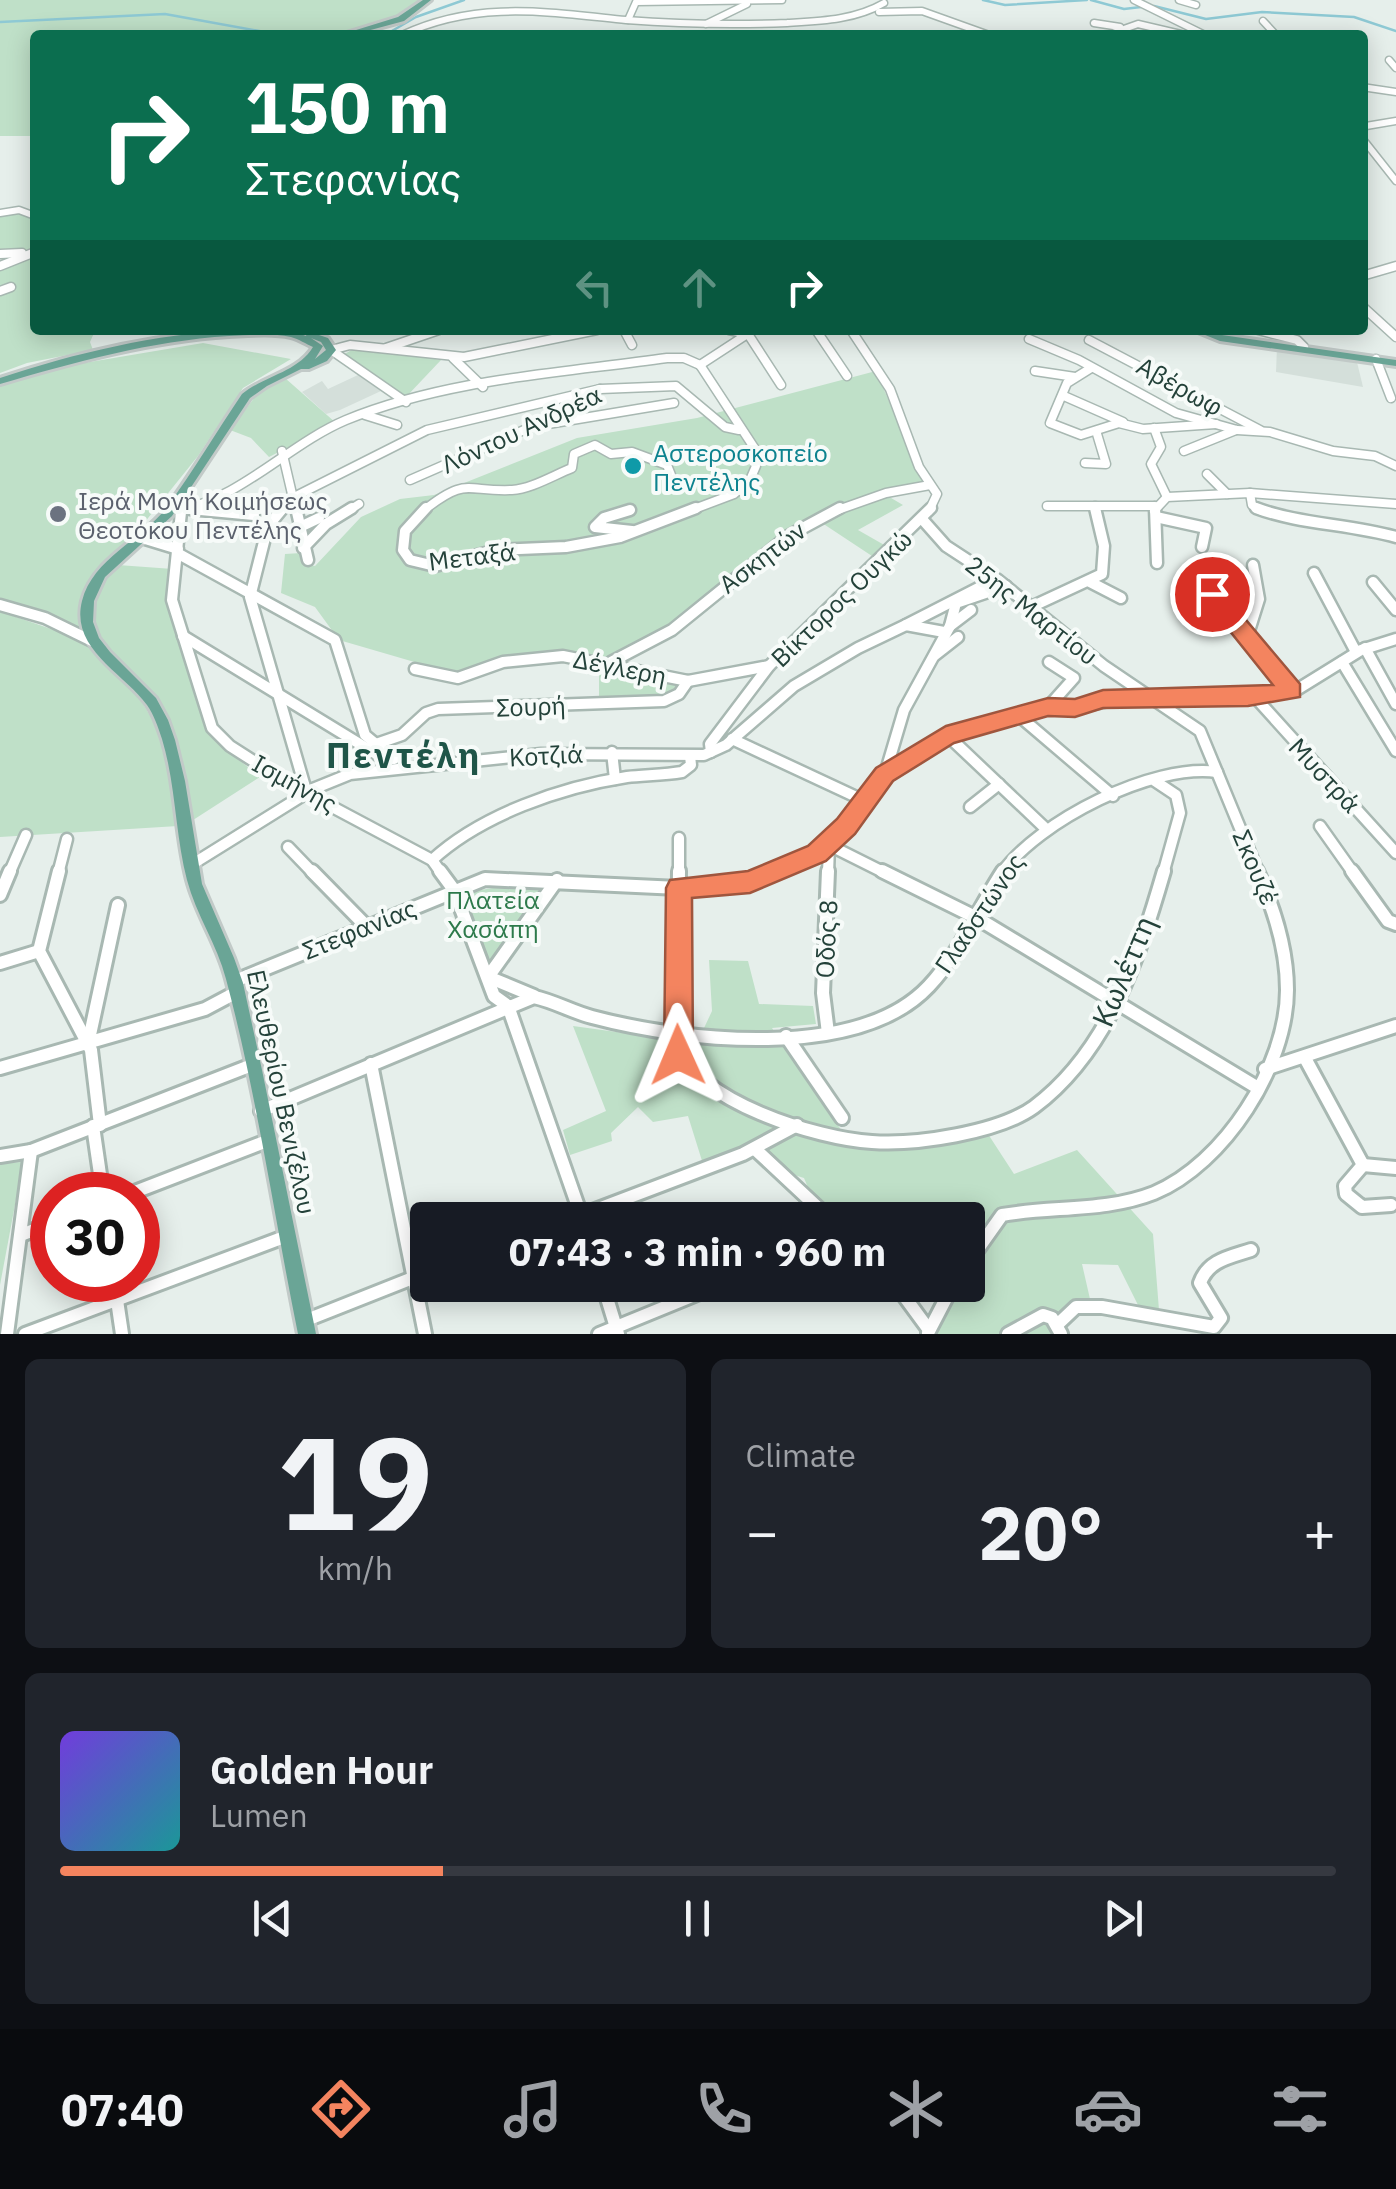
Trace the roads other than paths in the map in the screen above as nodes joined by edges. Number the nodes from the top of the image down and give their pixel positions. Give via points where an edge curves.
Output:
1 (428, 0) edge
2 (782, 0) edge
3 (1179, 0) edge
4 (659, 1) edge
5 (756, 1) edge
6 (884, 3) dead end
7 (1140, 4) edge
8 (1196, 5) dead end
9 (873, 14) junction
10 (628, 20) junction
11 (1094, 22) dead end
12 (1262, 22) dead end
13 (706, 24) junction
14 (1138, 24) junction
15 (1120, 27) junction
16 (362, 30) edge
17 (412, 30) edge
18 (975, 30) edge
19 (1115, 30) edge
20 (1136, 30) edge
21 (1163, 30) edge
22 (1195, 30) edge
23 (1271, 30) edge
24 (1389, 60) dead end
25 (1396, 68) edge
26 (1368, 88) edge
27 (1396, 92) edge
28 (1396, 121) edge
29 (1368, 126) edge
30 (1368, 146) edge
31 (1396, 181) edge
32 (0, 213) edge
33 (30, 214) edge
34 (30, 252) edge
35 (0, 254) edge
36 (30, 254) edge
37 (0, 266) edge
38 (1396, 266) edge
39 (1368, 274) edge
40 (11, 287) dead end
41 (0, 291) edge
42 (1368, 311) edge
43 (193, 335) edge
44 (292, 335) edge
45 (320, 335) edge
46 (424, 335) edge
47 (527, 335) edge
48 (572, 335) edge
49 (627, 335) edge
50 (746, 335) edge
51 (753, 335) edge
52 (819, 335) edge
53 (854, 335) edge
54 (1214, 335) edge
55 (1276, 335) edge
56 (1396, 337) edge
57 (1029, 339) dead end
58 (1089, 340) dead end
59 (533, 343) junction
60 (632, 345) dead end
61 (1304, 347) junction
62 (386, 348) junction
63 (336, 354) junction
64 (317, 356) junction
65 (452, 357) junction
66 (1376, 359) junction
67 (1396, 363) edge
68 (700, 365) junction
69 (1092, 368) junction
70 (1035, 371) dead end
71 (847, 376) dead end
72 (1076, 377) junction
73 (0, 380) edge
74 (781, 385) dead end
75 (483, 387) junction
76 (600, 390) junction
77 (1064, 396) junction
78 (1391, 398) dead end
79 (406, 402) junction
80 (674, 403) dead end
81 (364, 415) junction
82 (1124, 423) junction
83 (1196, 423) junction
84 (397, 425) dead end
85 (531, 426) junction
86 (1154, 428) junction
87 (739, 430) junction
88 (1237, 430) junction
89 (1270, 432) junction
90 (1097, 434) junction
91 (282, 451) junction
92 (1184, 452) dead end
93 (1084, 462) dead end
94 (1396, 466) edge
95 (1207, 474) dead end
96 (671, 476) dead end
97 (410, 480) dead end
98 (933, 490) junction
99 (1227, 494) junction
100 (1250, 494) junction
101 (1166, 497) junction
102 (292, 498) junction
103 (359, 504) dead end
104 (1396, 504) edge
105 (1047, 506) dead end
106 (1095, 507) junction
107 (181, 509) junction
108 (630, 510) dead end
109 (1155, 511) junction
110 (254, 515) dead end
111 (319, 518) dead end
112 (922, 519) junction
113 (300, 528) junction
114 (634, 532) junction
115 (1396, 537) edge
116 (142, 538) junction
117 (1202, 547) dead end
118 (303, 548) junction
119 (178, 551) junction
120 (308, 560) dead end
121 (1157, 563) dead end
122 (1253, 565) dead end
123 (1314, 572) dead end
124 (1001, 582) junction
125 (1090, 582) junction
126 (1372, 582) dead end
127 (250, 597) junction
128 (1121, 598) dead end
129 (956, 604) junction
130 (0, 605) edge
131 (1032, 606) junction
132 (971, 610) dead end
133 (1182, 610) dead end
134 (1396, 610) edge
135 (906, 625) junction
136 (947, 629) junction
137 (1248, 634) junction
138 (182, 635) junction
139 (958, 637) dead end
140 (1396, 639) edge
141 (92, 641) junction
142 (1361, 650) junction
143 (930, 658) junction
144 (611, 662) junction
145 (1049, 662) dead end
146 (1342, 662) junction
147 (769, 666) junction
148 (415, 669) dead end
149 (688, 681) junction
150 (1292, 691) junction
151 (280, 696) junction
152 (1254, 696) junction
153 (1147, 697) junction
154 (1396, 704) edge
155 (1048, 707) junction
156 (1018, 715) junction
157 (946, 735) junction
158 (732, 739) junction
159 (376, 744) junction
160 (1396, 751) edge
161 (612, 752) junction
162 (711, 752) junction
163 (690, 756) junction
164 (399, 762) junction
165 (1217, 772) junction
166 (885, 774) junction
167 (615, 779) junction
168 (1154, 781) junction
169 (999, 784) junction
170 (308, 794) junction
171 (1112, 796) junction
172 (865, 801) junction
173 (970, 807) dead end
174 (1320, 826) dead end
175 (1045, 828) junction
176 (26, 835) dead end
177 (679, 838) dead end
178 (67, 839) dead end
179 (829, 845) junction
180 (1394, 846) edge
181 (288, 848) dead end
182 (432, 860) junction
183 (191, 865) junction
184 (558, 880) junction
185 (679, 888) junction
186 (454, 890) junction
187 (0, 896) edge
188 (118, 905) dead end
189 (976, 918) junction
190 (1396, 924) edge
191 (366, 926) junction
192 (40, 952) junction
193 (1, 962) edge
194 (488, 977) junction
195 (236, 986) junction
196 (534, 996) junction
197 (1116, 1002) junction
198 (508, 1006) junction
199 (1396, 1026) edge
200 (678, 1030) junction
201 (828, 1033) junction
202 (786, 1036) junction
203 (88, 1044) junction
204 (1306, 1058) junction
205 (370, 1064) junction
206 (252, 1065) junction
207 (0, 1068) edge
208 (1266, 1070) junction
209 (1258, 1088) junction
210 (261, 1111) junction
211 (842, 1118) dead end
212 (96, 1126) junction
213 (796, 1126) junction
214 (267, 1140) junction
215 (754, 1149) junction
216 (32, 1150) junction
217 (0, 1156) edge
218 (1363, 1165) junction
219 (1396, 1168) edge
220 (101, 1172) edge
221 (160, 1182) edge
222 (573, 1202) edge
223 (619, 1202) edge
224 (811, 1202) edge
225 (1391, 1205) dead end
226 (30, 1231) edge
227 (410, 1232) edge
228 (20, 1235) junction
229 (287, 1236) junction
230 (985, 1239) edge
231 (1251, 1250) dead end
232 (410, 1279) edge
233 (160, 1283) edge
234 (109, 1302) edge
235 (117, 1302) edge
236 (422, 1302) edge
237 (608, 1302) edge
238 (680, 1302) edge
239 (908, 1302) edge
240 (944, 1302) edge
241 (1059, 1329) edge
242 (305, 1330) edge
243 (617, 1330) edge
244 (928, 1332) edge
245 (6, 1334) edge
246 (25, 1334) edge
247 (122, 1334) edge
248 (425, 1334) edge
249 (599, 1334) edge
250 (1008, 1334) edge

1 - 16 main road via 401,19
2 - 5 street
3 - 8 street
4 - 5 street
4 - 10 street via 632,3
5 - 13 street
6 - 9 street
7 - 22 street
9 - 13 street
9 - 18 street via 922,11
10 - 13 street
10 - 17 street via 564,7 496,4 445,13
11 - 15 street
12 - 23 street
14 - 15 street
14 - 20 street
14 - 21 street
15 - 19 street
24 - 25 street
26 - 27 street
28 - 29 street
30 - 31 street
32 - 33 street
34 - 35 street
36 - 37 street
38 - 39 street
40 - 41 street
42 - 56 street
43 - 73 main road
44 - 64 main road via 313,340
45 - 63 main road
46 - 62 street
47 - 59 street
48 - 59 street
49 - 60 street
50 - 68 street
51 - 74 street
52 - 71 street
53 - 98 street via 890,390
54 - 61 main road
55 - 61 street
57 - 69 street
58 - 89 street, Αβέρωφ
59 - 65 street
61 - 66 main road
62 - 63 street via 360,345
62 - 65 street
63 - 64 main road
63 - 79 street
64 - 107 main road via 255,386
65 - 75 street
66 - 67 main road
66 - 78 street
68 - 75 street via 667,358
68 - 87 street
69 - 72 street
69 - 83 street
70 - 72 street
72 - 77 street
75 - 79 street
76 - 85 street, Λόντου Ανδρέα
76 - 87 street, Λόντου Ανδρέα via 676,386 728,429
76 - 102 street via 427,430
77 - 82 street
77 - 90 street via 1052,427
79 - 81 street
80 - 85 street
81 - 84 street
81 - 91 street
82 - 86 street
82 - 90 street
83 - 86 street
83 - 88 street
85 - 97 street, Λόντου Ανδρέα
86 - 101 street via 1161,447 1150,464
87 - 114 street, Μεταξά via 757,458 744,488
88 - 89 street
88 - 92 street
89 - 94 street
90 - 93 street via 1106,464
91 - 102 street
91 - 107 street
95 - 99 street
96 - 114 street, Μεταξά via 664,463 588,446 574,454 572,468 514,490 470,485 442,495 414,518 402,542 410,560 435,566 496,550 566,547
98 - 112 street, Βίκτορος Ουγκώ via 936,504
98 - 144 street, Ασκητών via 847,505 802,524 671,630
99 - 100 street
99 - 101 street
100 - 104 street
100 - 115 street via 1258,510
101 - 109 street
102 - 113 street
102 - 127 street via 264,536
103 - 118 street
105 - 106 street
106 - 109 street
106 - 125 street via 1106,561
107 - 110 street
107 - 116 main road
107 - 119 street, Ισμήνης
108 - 114 street via 595,527
109 - 117 street via 1206,528
109 - 121 street
111 - 113 street
112 - 124 street, 25ης Μαρτίου via 940,540
112 - 147 street, Βίκτορος Ουγκώ
113 - 118 street
116 - 119 street
116 - 141 main road via 93,588
118 - 120 street
119 - 127 street
119 - 138 street, Ισμήνης via 172,600
122 - 137 street via 1258,598
123 - 142 street
124 - 129 street, Κοτζιά
124 - 131 street, 25ης Μαρτίου
125 - 128 street
125 - 131 street
126 - 134 street
127 - 151 street
127 - 159 street via 336,640 357,716
129 - 135 street, Κοτζιά
129 - 136 street
130 - 141 street
131 - 153 street, 25ης Μαρτίου
132 - 136 street
133 - 137 street via 1214,595
135 - 136 street
135 - 158 street, Κοτζιά via 809,676
136 - 143 street, Στεφανίας
137 - 150 street
138 - 151 street, Κοτζιά
138 - 170 street, Ισμήνης via 218,736
139 - 143 street
140 - 142 street
141 - 183 main road, Ελευθερίου Βενιζέλου via 162,721 182,792
142 - 146 street
142 - 154 street
143 - 166 street, Στεφανίας via 904,710
144 - 148 street, Δέγλερη via 528,658 458,678
144 - 149 street, Δέγλερη
145 - 155 street via 1074,678
146 - 150 street
146 - 160 street
147 - 149 street, Δέγλερη
147 - 162 street, Βίκτορος Ουγκώ via 710,744
149 - 159 street, Σουρή via 664,701 438,709
150 - 152 street
151 - 164 street, Κοτζιά
151 - 170 street
152 - 153 street
152 - 180 street, Μυστρά
153 - 155 street
153 - 165 street, Σκουζέ via 1194,725 1216,757
155 - 156 street
156 - 157 street
156 - 171 street
157 - 166 street
157 - 169 street
158 - 162 street, Κοτζιά
158 - 172 street
159 - 164 street
161 - 163 street, Κοτζιά
161 - 164 street, Κοτζιά
161 - 167 street
162 - 163 street, Κοτζιά
163 - 167 street via 682,772
164 - 170 street
165 - 168 street, Γλαδστώνος via 1192,768
165 - 208 street, Σκουζέ via 1256,861 1287,959 1288,1001
166 - 172 street, Στεφανίας
167 - 182 street via 498,820 448,843
168 - 171 street, Γλαδστώνος
168 - 197 street, Κωλέττη via 1176,795 1180,814
169 - 173 street
169 - 175 street
170 - 182 street, Ισμήνης
170 - 183 street
171 - 175 street, Γλαδστώνος
172 - 179 street, Στεφανίας
174 - 190 street
175 - 189 street, Γλαδστώνος via 1022,847
176 - 187 street
177 - 185 street
178 - 192 street
179 - 185 street, Στεφανίας via 750,882
179 - 189 street
179 - 201 street, Οδός 8 via 823,993
181 - 191 street
182 - 186 street, Ισμήνης
183 - 195 main road, Ελευθερίου Βενιζέλου
184 - 185 street, Στεφανίας
184 - 186 street, Στεφανίας via 485,879
184 - 194 street
185 - 200 street
186 - 191 street, Στεφανίας
186 - 194 street, Ισμήνης
188 - 203 street
189 - 197 street
189 - 201 street, Γλαδστώνος via 944,968 913,1000 875,1021
191 - 195 street, Στεφανίας
192 - 193 street
192 - 203 street
194 - 196 street, Γλαδστώνος
194 - 198 street, Ισμήνης via 494,996
195 - 203 street, Στεφανίας via 204,1009
195 - 206 main road, Ελευθερίου Βενιζέλου
196 - 198 street
196 - 200 street, Γλαδστώνος via 593,1018
197 - 209 street
197 - 213 street, Κωλέττη via 1053,1090 1000,1123 891,1144
198 - 205 street
198 - 222 street, Ισμήνης
199 - 204 street
200 - 202 street, Γλαδστώνος
200 - 213 street, Κωλέττη via 678,1055 686,1068
201 - 202 street, Γλαδστώνος
202 - 211 street
203 - 207 street, Στεφανίας
203 - 212 street
204 - 208 street
204 - 218 street
205 - 210 street
205 - 227 street
206 - 210 main road, Ελευθερίου Βενιζέλου
206 - 212 street
208 - 209 street, Σκουζέ
209 - 230 street, Σκουζέ via 1209,1153 1176,1182 1086,1209 1001,1217
210 - 214 main road, Ελευθερίου Βενιζέλου
212 - 216 street
212 - 220 street
213 - 215 street
214 - 221 street
214 - 229 main road, Ελευθερίου Βενιζέλου
215 - 223 street
215 - 224 street
216 - 217 street
216 - 228 street
218 - 219 street
218 - 225 street via 1344,1186 1346,1194 1362,1207
226 - 228 street
228 - 245 street
229 - 233 street
229 - 242 main road, Ελευθερίου Βενιζέλου
231 - 241 street via 1202,1272 1200,1283 1221,1318 1214,1327 1076,1307
232 - 242 street
234 - 246 street
235 - 247 street
236 - 248 street
237 - 243 street
238 - 243 street
239 - 244 street
240 - 244 street
241 - 250 street via 1043,1315
243 - 249 street

